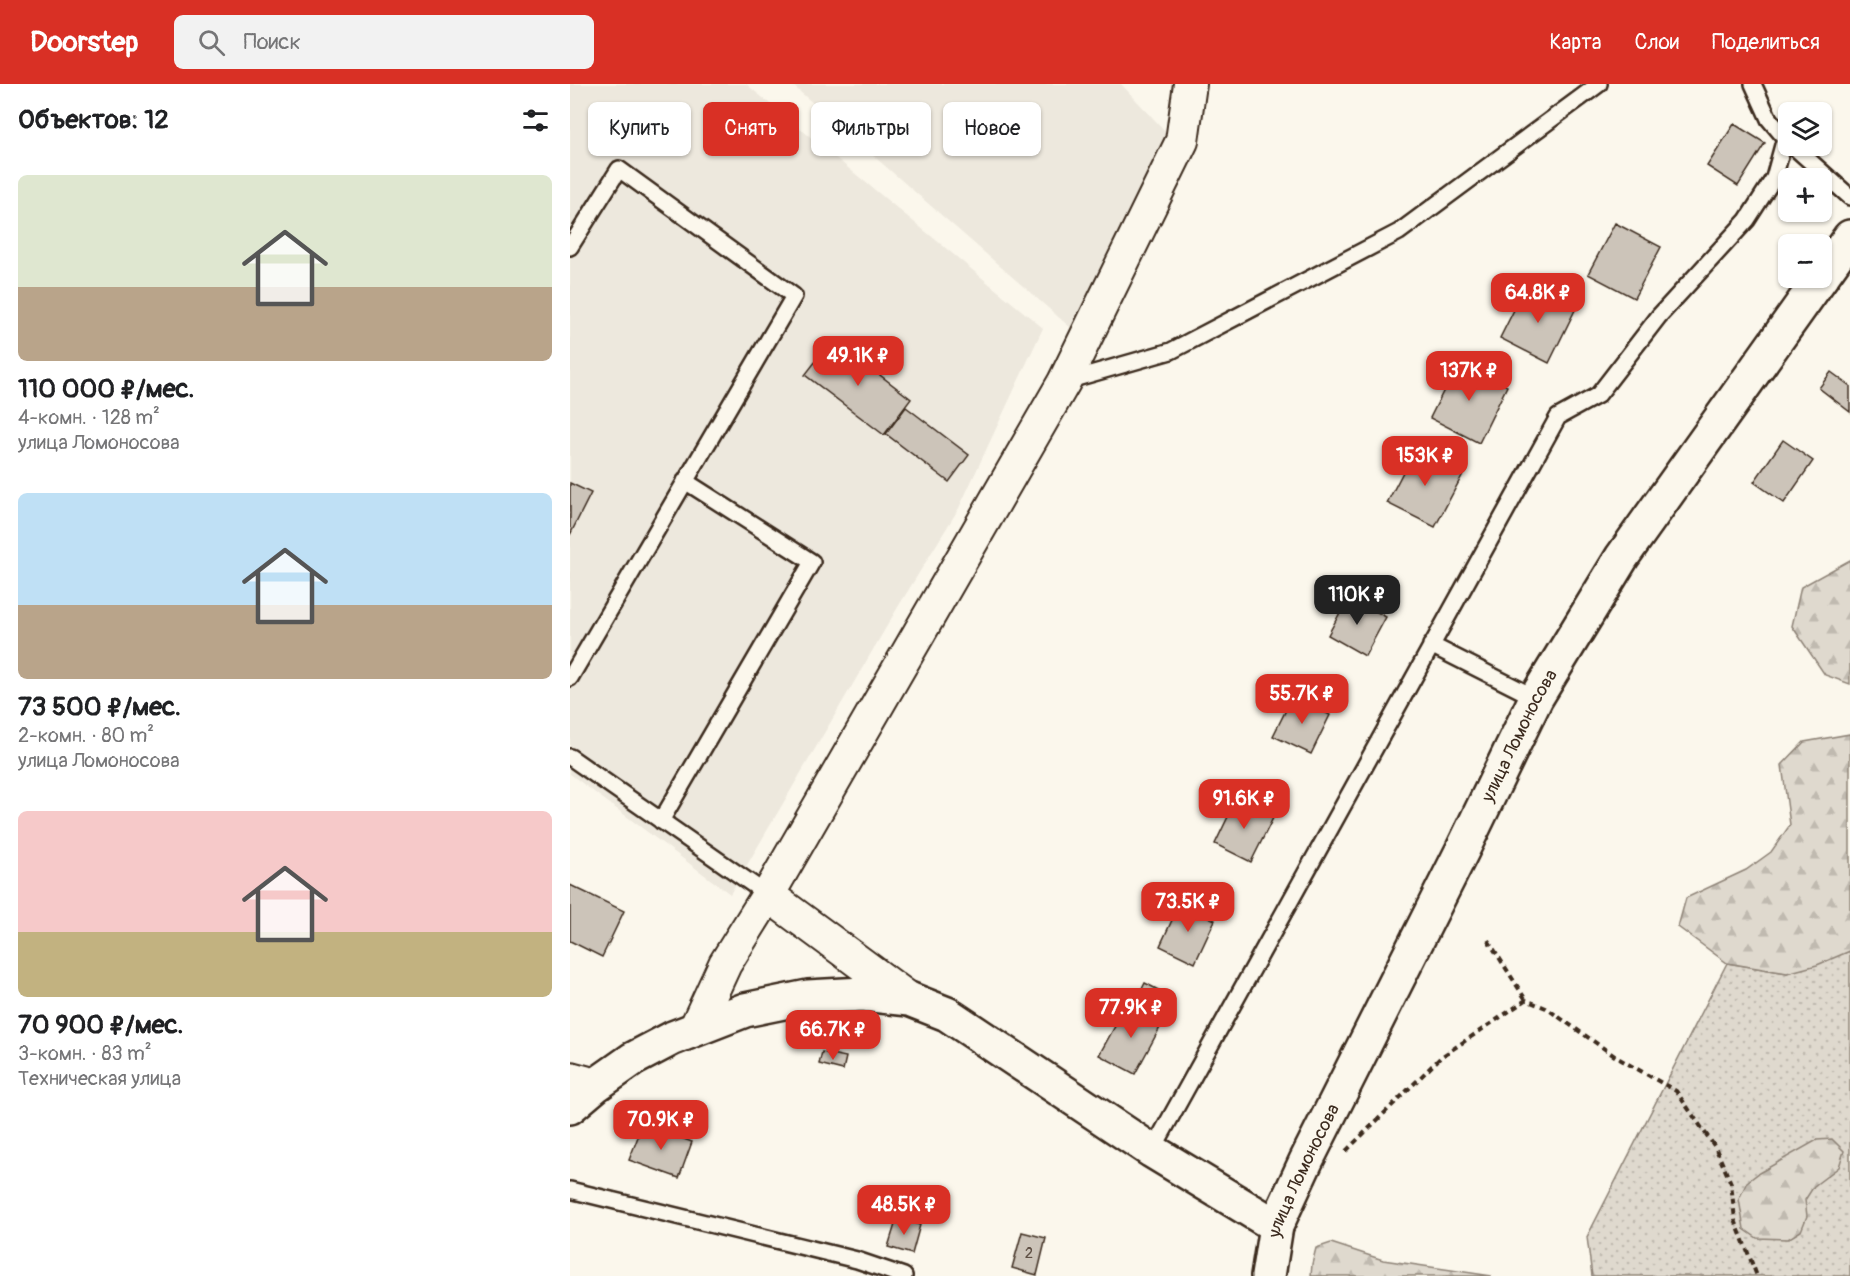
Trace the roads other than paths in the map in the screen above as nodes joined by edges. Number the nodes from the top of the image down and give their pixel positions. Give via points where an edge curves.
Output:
1 (1191, 84) edge
2 (1599, 84) edge
3 (1753, 84) edge
4 (1778, 129) edge
5 (1783, 156) edge
6 (1806, 156) edge
7 (1850, 196) edge
8 (1850, 237) edge
9 (570, 247) edge
10 (1064, 382) junction
11 (685, 481) junction
12 (1431, 645) junction
13 (570, 678) edge
14 (1536, 698) junction
15 (570, 757) edge
16 (661, 821) junction
17 (768, 895) junction
18 (909, 999) junction
19 (696, 1029) junction
20 (583, 1081) edge
21 (570, 1107) edge
22 (1152, 1151) junction
23 (570, 1190) edge
24 (1276, 1226) junction
25 (904, 1276) edge
26 (1268, 1276) edge

1 - 10 street via 1182,141
2 - 10 lane via 1399,232 1171,351
3 - 4 lane via 1769,119
5 - 12 lane via 1747,220 1659,316 1598,395 1558,417
6 - 7 lane
8 - 14 main road, улица Ломоносова via 1622,557
9 - 11 lane via 620,169 794,296
10 - 17 street
11 - 13 lane
11 - 16 lane via 812,562
12 - 14 lane
12 - 22 lane
14 - 24 main road, улица Ломоносова
15 - 16 lane
16 - 17 lane
17 - 18 street
17 - 19 street via 725,964
18 - 19 main road via 863,994 808,997 745,1010
18 - 22 main road via 947,1014
19 - 20 main road
20 - 21 main road
22 - 24 main road
23 - 25 lane via 857,1260
24 - 26 main road, улица Ломоносова

